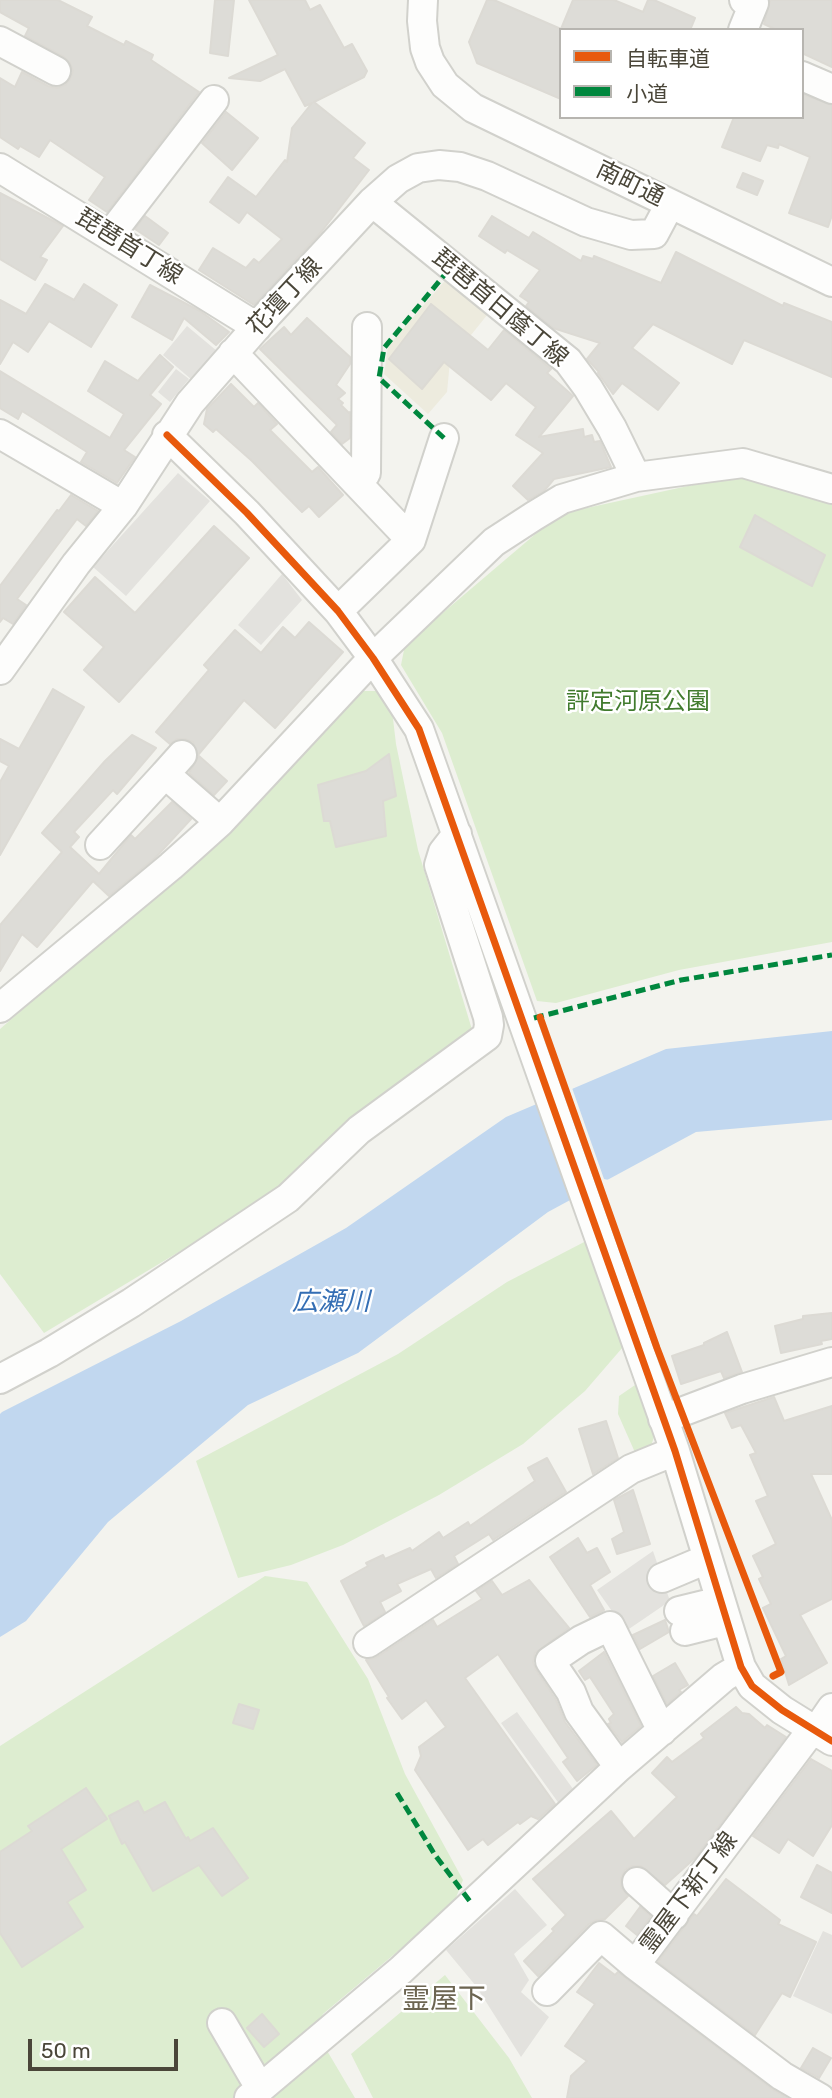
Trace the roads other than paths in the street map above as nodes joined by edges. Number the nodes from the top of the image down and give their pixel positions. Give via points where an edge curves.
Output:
1 (424, 0) edge
2 (744, 0) edge
3 (744, 28) edge
4 (2, 48) edge
5 (56, 71) dead end
6 (804, 77) edge
7 (832, 89) edge
8 (214, 100) dead end
9 (0, 168) edge
10 (372, 202) junction
11 (670, 204) junction
12 (110, 235) junction
13 (832, 282) edge
14 (257, 327) junction
15 (367, 327) dead end
16 (233, 353) junction
17 (0, 434) edge
18 (167, 435) junction
19 (444, 438) dead end
20 (636, 477) junction
21 (358, 484) junction
22 (832, 489) edge
23 (123, 506) junction
24 (411, 540) junction
25 (338, 611) junction
26 (373, 658) junction
27 (0, 670) edge
28 (220, 822) junction
29 (457, 834) junction
30 (100, 845) dead end
31 (0, 1009) edge
32 (832, 1362) edge
33 (0, 1379) edge
34 (663, 1419) junction
35 (675, 1451) junction
36 (707, 1559) junction
37 (662, 1578) dead end
38 (722, 1611) junction
39 (682, 1621) dead end
40 (368, 1643) dead end
41 (741, 1667) junction
42 (832, 1708) edge
43 (663, 1731) junction
44 (823, 1736) edge
45 (619, 1768) junction
46 (637, 1882) dead end
47 (674, 1915) junction
48 (635, 1965) junction
49 (547, 1991) dead end
50 (222, 2023) dead end
51 (255, 2093) edge
52 (827, 2093) edge

1 - 11 street, 南町通 via 425,48 437,74 455,94 473,108
2 - 3 street via 754,4
4 - 5 street
6 - 7 street
8 - 12 street
9 - 12 street, 琵琶首丁線
10 - 11 street, 花壇丁線 via 398,179 439,164 487,176 586,222 631,235 654,234
10 - 14 street, 花壇丁線
10 - 20 street, 琵琶首日蔭丁線 via 568,361 612,428
11 - 13 street, 南町通
12 - 14 street, 琵琶首丁線
14 - 16 street, 花壇丁線
15 - 21 street via 366,473
16 - 18 street, 花壇丁線
16 - 21 street
17 - 23 street
18 - 23 street, 花壇丁線
18 - 25 street
19 - 24 street
20 - 22 street via 743,463
20 - 26 street via 562,499 494,542
21 - 24 street
23 - 27 street, 花壇丁線
24 - 25 street
25 - 26 street
26 - 28 street
26 - 29 street via 419,729
28 - 30 street via 173,765
28 - 31 street
29 - 33 street via 439,865 488,1017 487,1036 359,1130 288,1198 131,1303
29 - 34 street
32 - 34 street
34 - 35 street
35 - 36 street
35 - 40 street via 631,1469
36 - 37 street
36 - 38 street
38 - 39 street
38 - 41 street
41 - 43 street
41 - 44 street via 752,1686
42 - 44 street, 霊屋下新丁線
43 - 45 street
43 - 45 street via 610,1626 550,1661
44 - 47 street, 霊屋下新丁線 via 805,1739
45 - 51 street via 401,1970
46 - 47 street
47 - 48 street, 霊屋下新丁線
48 - 49 street via 601,1936
48 - 52 street, 霊屋下新丁線 via 772,2068
50 - 51 street

